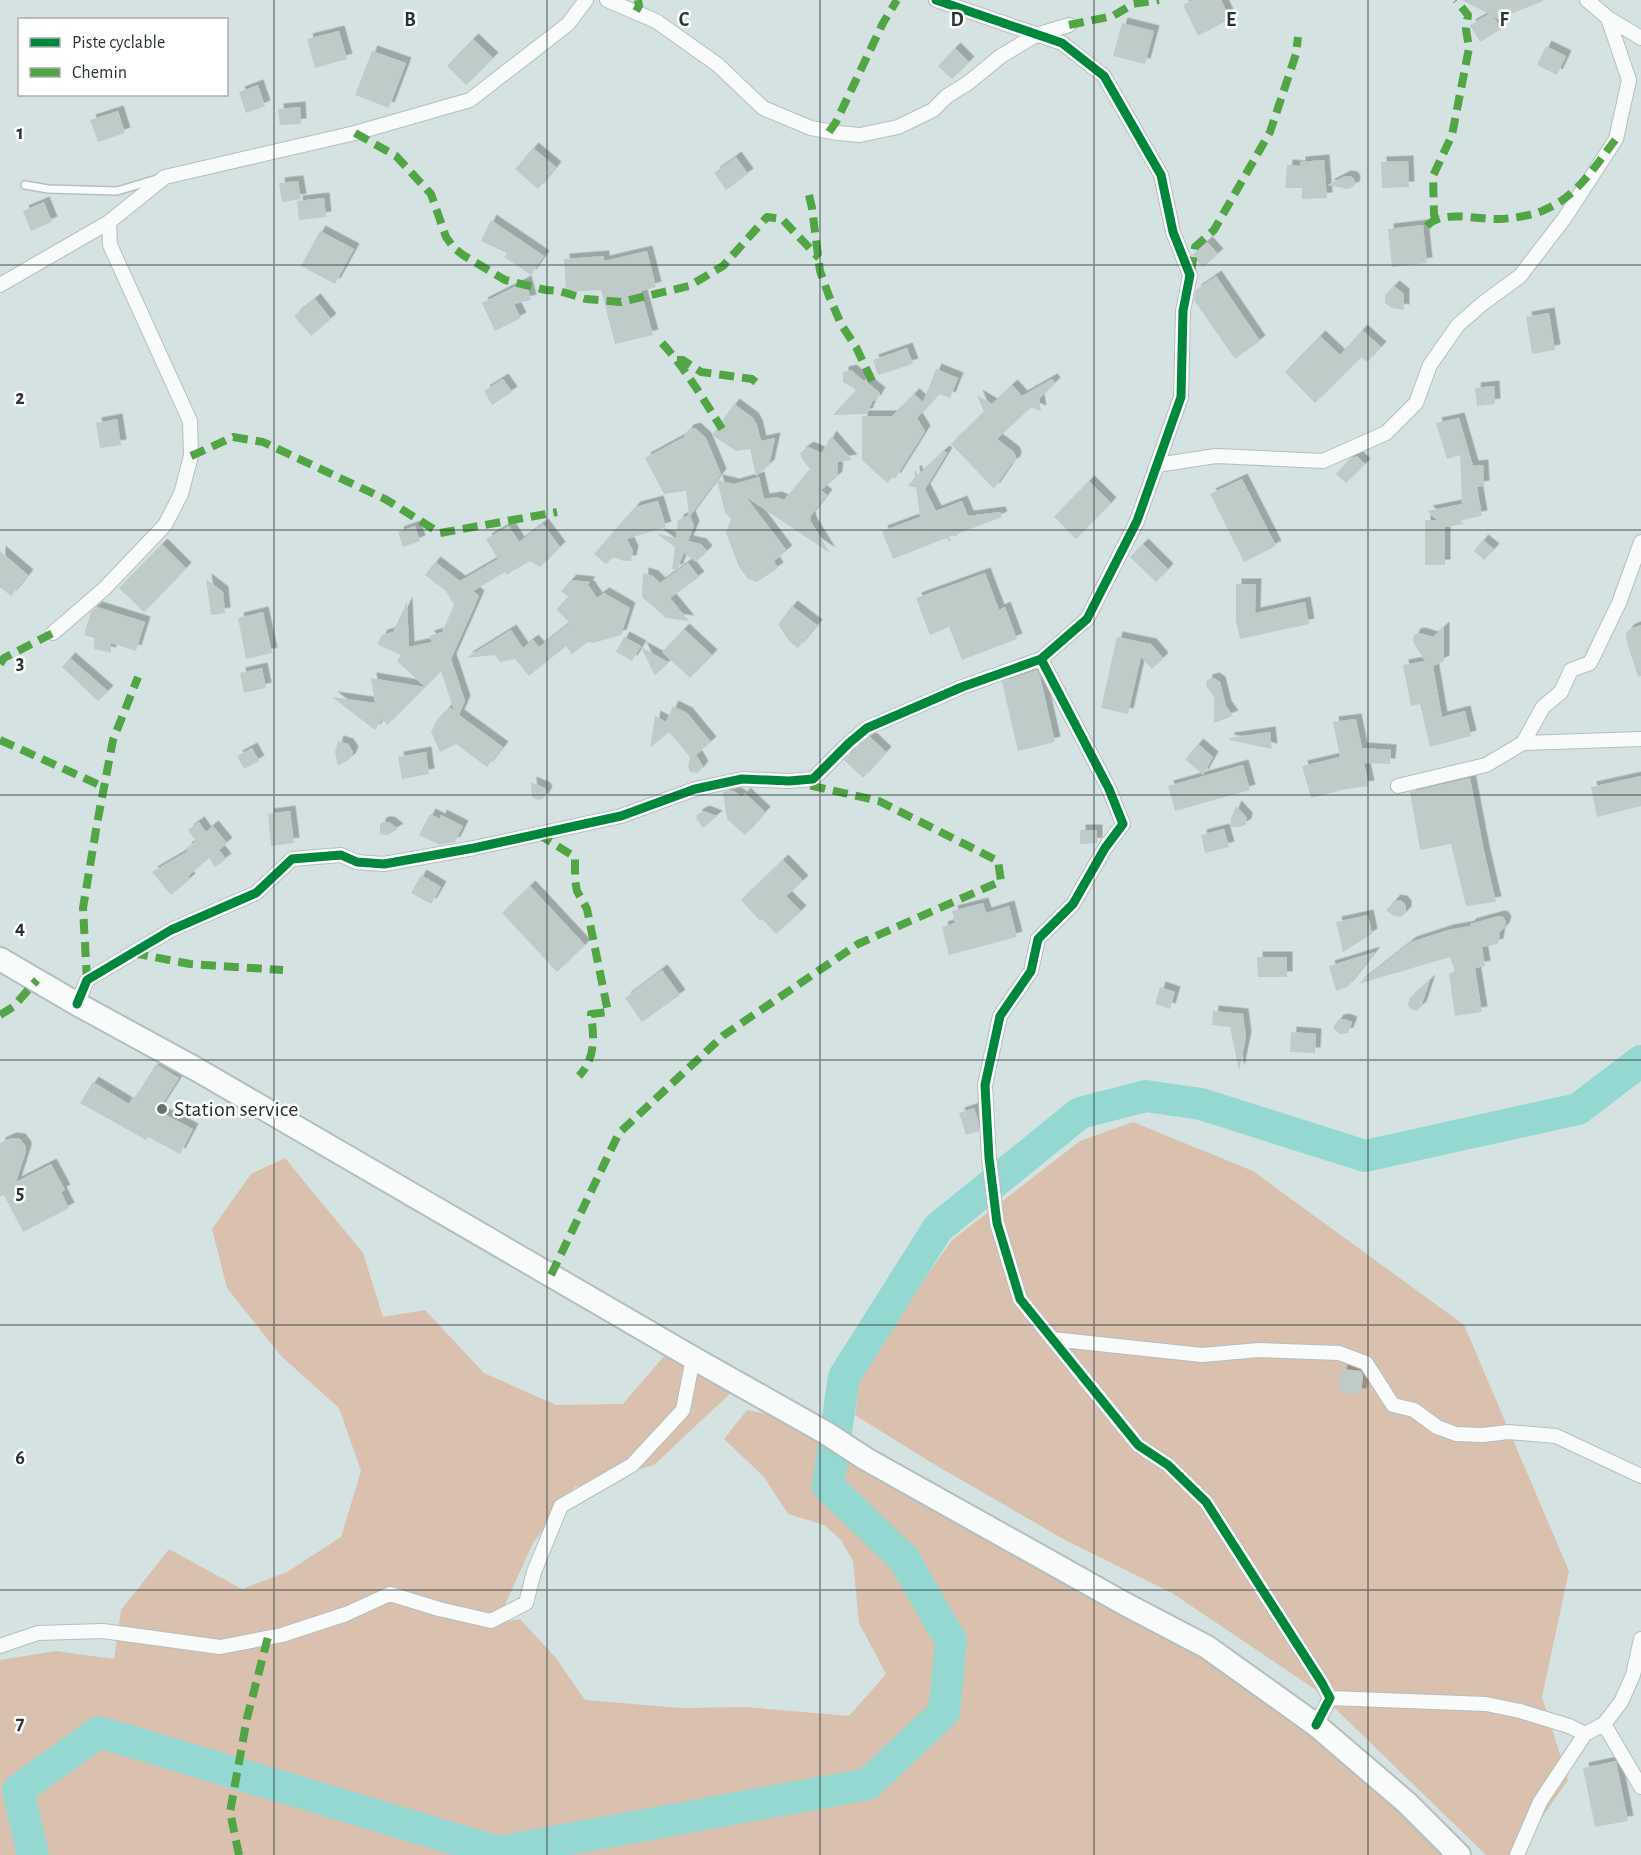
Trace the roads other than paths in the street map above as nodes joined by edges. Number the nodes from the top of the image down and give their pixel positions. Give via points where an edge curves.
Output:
1 (586, 0) edge
2 (607, 0) edge
3 (936, 0) edge
4 (1587, 0) edge
5 (1608, 18) junction
6 (1069, 25) dead end
7 (1036, 35) junction
8 (1641, 38) edge
9 (165, 177) junction
10 (26, 185) dead end
11 (109, 222) junction
12 (0, 285) edge
13 (1157, 465) junction
14 (1641, 542) edge
15 (53, 633) dead end
16 (1041, 659) junction
17 (1641, 739) edge
18 (1523, 743) junction
19 (1398, 786) dead end
20 (0, 959) edge
21 (77, 1004) junction
22 (1052, 1339) junction
23 (693, 1358) junction
24 (1641, 1476) edge
25 (1641, 1639) edge
26 (0, 1646) edge
27 (1330, 1698) junction
28 (1604, 1724) junction
29 (1316, 1725) junction
30 (1586, 1734) junction
31 (1641, 1787) edge
32 (1459, 1855) edge
33 (1516, 1855) edge

1 - 9 street via 568,24 470,100 355,133
2 - 7 street via 656,21 718,65 763,108 811,128 838,134 860,135 898,127 933,110 1001,56
3 - 7 street
4 - 5 street
5 - 8 street
5 - 13 street via 1629,80 1616,139 1564,219 1520,276 1458,325 1430,365 1416,403 1386,433 1323,461 1216,456
6 - 7 street
7 - 13 street via 1062,43 1104,76 1161,175 1173,232 1190,275 1183,311 1181,397
9 - 10 lane via 117,191
9 - 11 street
11 - 12 street
11 - 15 street via 110,245 190,421 190,456 181,494 165,525 104,589
13 - 16 street via 1137,521 1087,619
14 - 18 street via 1619,603 1590,663 1570,670 1561,692 1543,707
16 - 21 street via 962,687 867,728 813,779 742,779 695,789 621,816 384,864 357,862 341,855 292,859 256,893 171,930 87,980
16 - 22 street via 1109,789 1123,824 1073,904 1038,939 1030,971 1000,1016 985,1085 997,1223 1020,1299
17 - 18 street
18 - 19 street via 1486,765
20 - 21 highway
21 - 23 highway
22 - 24 street via 1202,1355 1259,1350 1340,1353 1366,1364 1393,1405 1414,1410 1437,1427 1456,1434 1508,1432 1556,1436
22 - 27 street via 1138,1444 1168,1465 1206,1502
23 - 26 street via 683,1410 632,1465 561,1506 526,1603 491,1621 390,1594 346,1614 282,1635 220,1647 103,1631 38,1633
23 - 29 highway via 866,1459 1207,1647
25 - 28 street via 1633,1675 1621,1702
27 - 29 street
27 - 30 street via 1486,1704 1520,1711
28 - 30 street
28 - 31 street
29 - 32 highway via 1407,1803
30 - 33 street via 1540,1802

